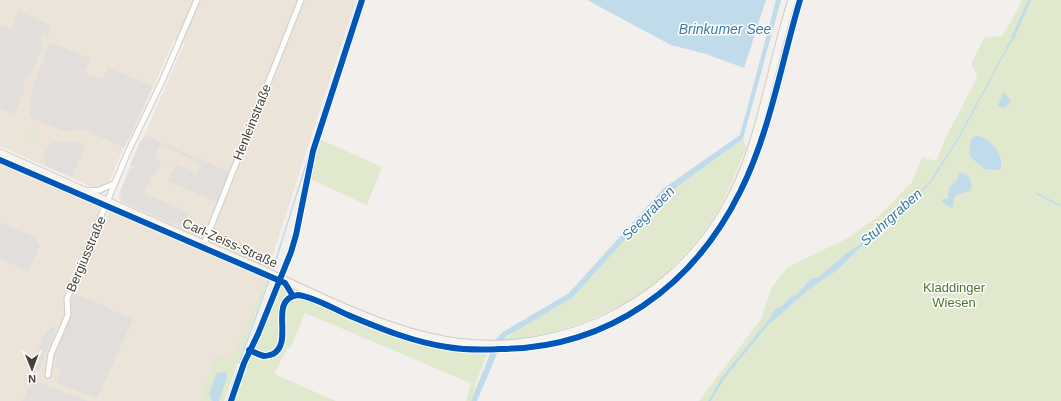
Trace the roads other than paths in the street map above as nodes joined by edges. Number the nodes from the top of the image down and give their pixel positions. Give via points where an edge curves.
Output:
1 (198, 0) edge
2 (301, 0) edge
3 (792, 0) edge
4 (0, 153) edge
5 (115, 183) junction
6 (86, 191) junction
7 (108, 201) junction
8 (204, 244) junction
9 (48, 375) dead end

1 - 5 street
2 - 8 street, Henleinstraße
3 - 8 main road, Carl-Zeiss-Straße via 755,133 727,206 699,248 673,275 653,291 608,319 559,336 505,344 448,341 400,329
4 - 6 main road, Carl-Zeiss-Straße
5 - 6 street via 100,190
5 - 7 street
6 - 7 main road, Carl-Zeiss-Straße
7 - 8 main road, Carl-Zeiss-Straße
7 - 9 street, Bergiusstraße via 70,291 68,315 51,354

